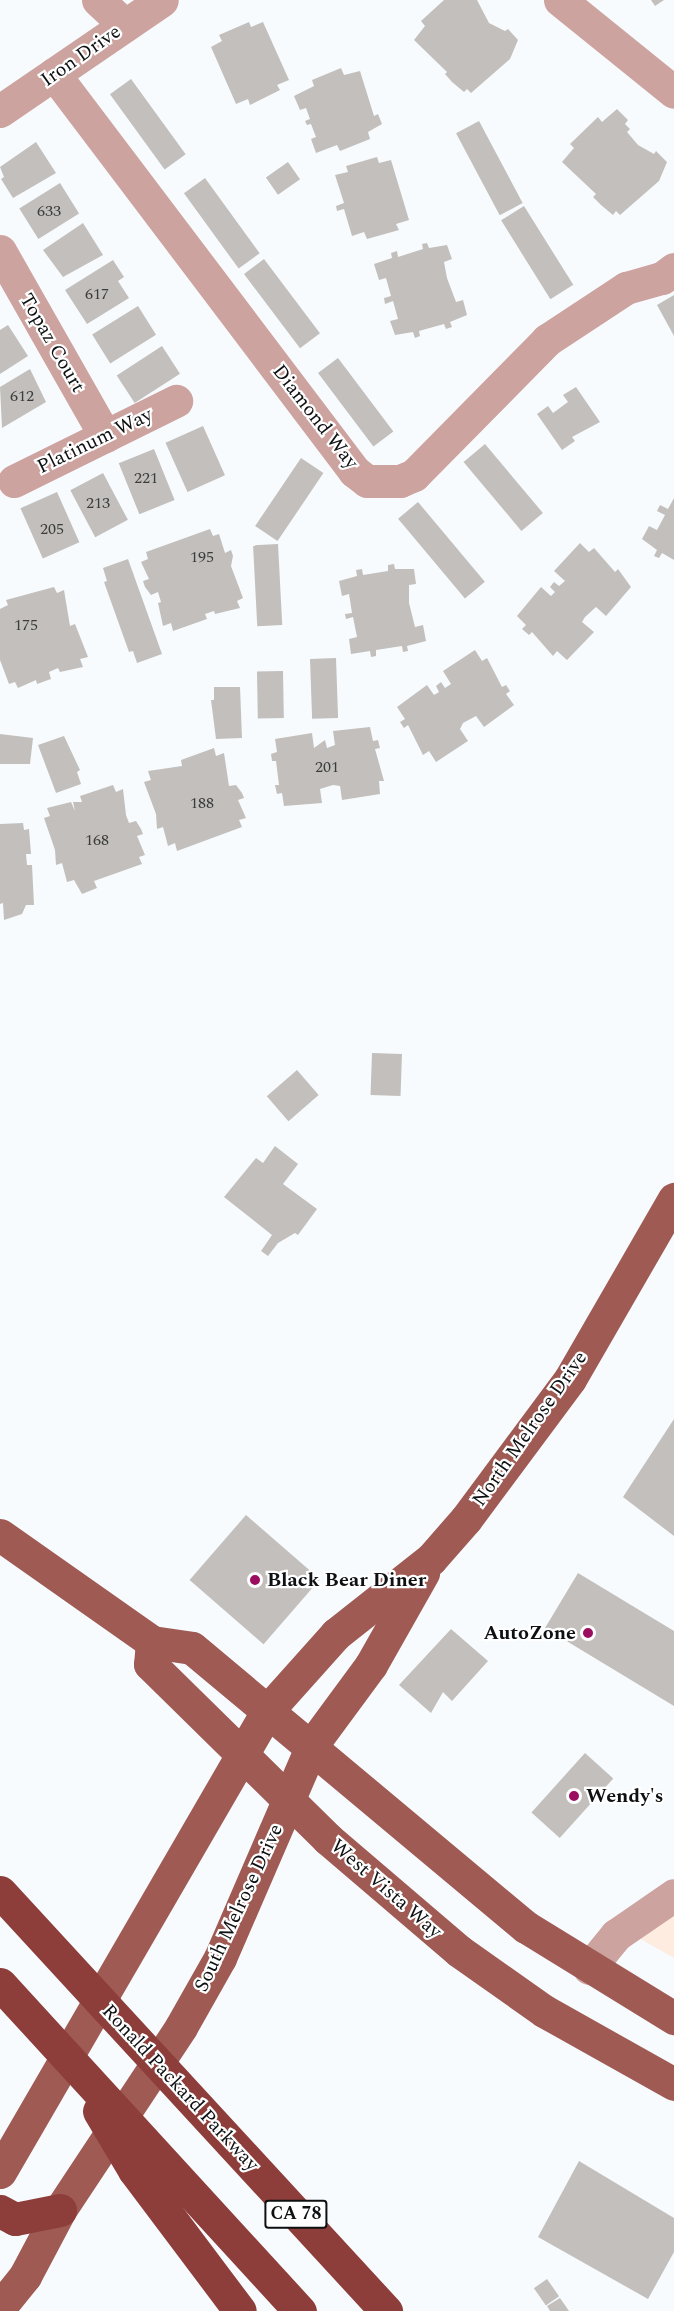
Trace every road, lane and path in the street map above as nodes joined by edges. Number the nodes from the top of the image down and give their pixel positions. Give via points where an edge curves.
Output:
1 (98, 0) edge
2 (162, 0) edge
3 (560, 0) edge
4 (125, 25) junction
5 (54, 74) junction
6 (674, 92) edge
7 (0, 111) edge
8 (0, 251) edge
9 (674, 269) edge
10 (176, 401) dead end
11 (105, 436) junction
12 (14, 481) dead end
13 (674, 1199) edge
14 (0, 1535) edge
15 (431, 1558) junction
16 (152, 1642) junction
17 (268, 1710) junction
18 (312, 1745) junction
19 (242, 1754) junction
20 (288, 1801) junction
21 (0, 1892) edge
22 (674, 1895) edge
23 (589, 1968) junction
24 (4, 1989) edge
25 (674, 2018) edge
26 (64, 2053) junction
27 (674, 2084) edge
28 (0, 2172) edge
29 (60, 2210) junction
30 (0, 2211) edge
31 (305, 2224) junction
32 (0, 2307) edge
33 (240, 2311) edge
34 (300, 2311) edge
35 (386, 2311) edge
36 (402, 2311) edge

1 - 4 street
2 - 4 street, Iron Drive
3 - 6 street
4 - 5 street, Iron Drive
5 - 7 street, Iron Drive
5 - 9 street, Diamond Way via 354,471 368,481 400,481 414,475 547,340 605,300
8 - 11 street, Topaz Court
10 - 11 street, Platinum Way
11 - 12 street, Platinum Way
13 - 15 main road, North Melrose Drive via 570,1379
14 - 16 main road
15 - 17 main road, North Melrose Drive via 336,1634
15 - 18 main road, North Melrose Drive via 372,1665
16 - 17 main road via 192,1648
16 - 19 main road, West Vista Way via 150,1664
17 - 18 main road
17 - 19 main road
18 - 20 main road, South Melrose Drive
18 - 23 main road via 463,1877 526,1927
19 - 20 main road, West Vista Way
19 - 28 main road
20 - 27 main road, West Vista Way via 459,1951 544,2010
20 - 29 main road, South Melrose Drive via 220,1958 181,2027
21 - 31 highway, Ronald Packard Parkway / CA 78
22 - 23 street via 616,1935
23 - 25 main road
24 - 26 highway, CA 78
26 - 33 highway via 156,2200
26 - 34 highway, CA 78
29 - 30 highway via 15,2219
29 - 32 main road, South Melrose Drive via 25,2276
31 - 35 highway, Ronald Packard Parkway / CA 78
31 - 36 highway

